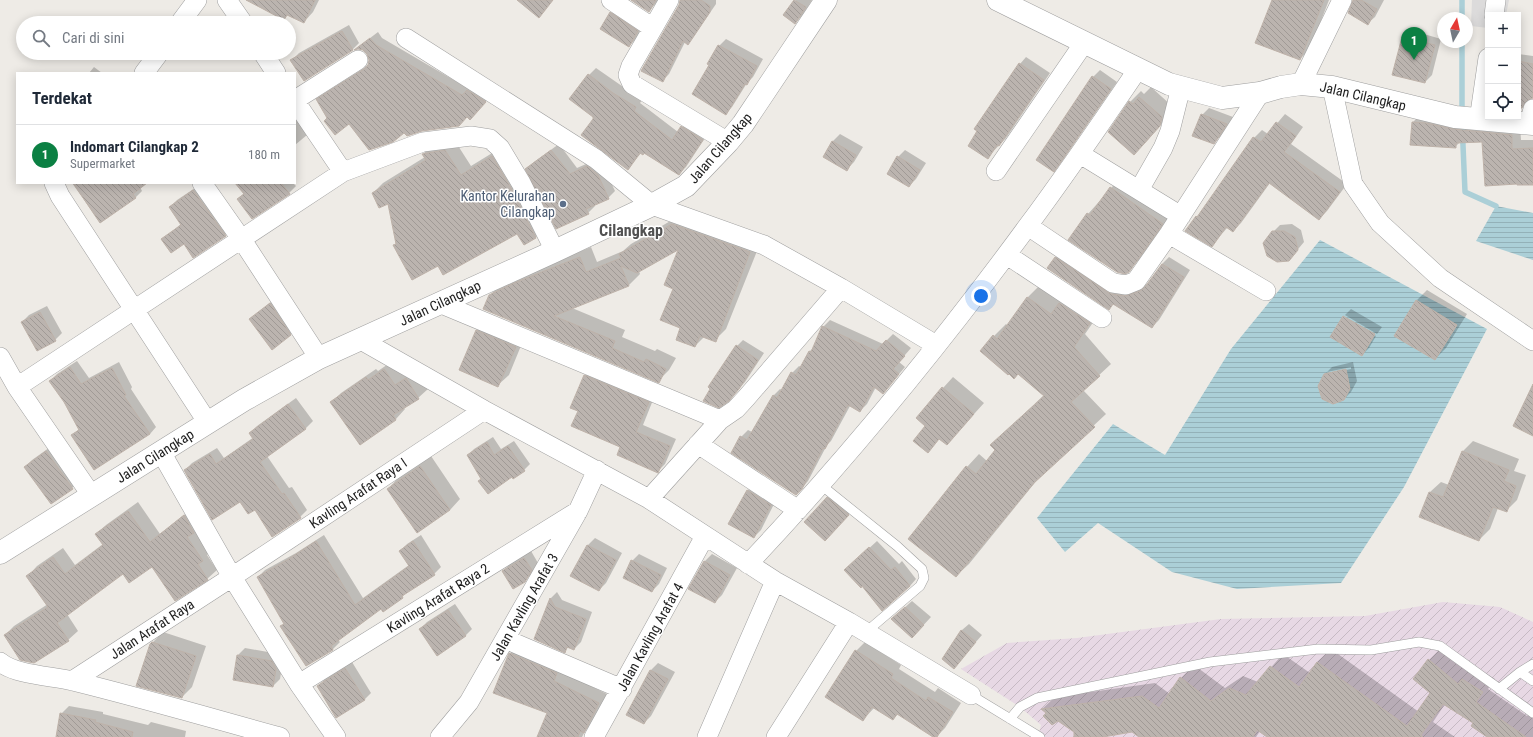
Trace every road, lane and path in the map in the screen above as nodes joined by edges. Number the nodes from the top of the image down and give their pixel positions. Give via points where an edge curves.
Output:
1 (197, 0) edge
2 (227, 0) edge
3 (611, 0) edge
4 (669, 0) edge
5 (826, 0) edge
6 (998, 0) edge
7 (1342, 0) edge
8 (1496, 0) edge
9 (1494, 12) edge
10 (185, 16) edge
11 (237, 16) edge
12 (653, 28) junction
13 (406, 38) dead end
14 (1084, 43) junction
15 (154, 60) edge
16 (268, 60) edge
17 (358, 60) dead end
18 (1485, 67) edge
19 (1138, 70) junction
20 (145, 72) edge
21 (275, 72) edge
22 (1301, 84) junction
23 (1181, 87) junction
24 (1332, 87) junction
25 (1260, 93) junction
26 (296, 99) edge
27 (296, 102) edge
28 (1467, 119) junction
29 (1532, 119) edge
30 (728, 142) junction
31 (1080, 154) junction
32 (996, 171) dead end
33 (343, 172) junction
34 (54, 184) edge
35 (203, 184) edge
36 (1139, 190) junction
37 (652, 205) junction
38 (1181, 216) junction
39 (1028, 226) junction
40 (1170, 234) junction
41 (242, 240) junction
42 (555, 251) junction
43 (1007, 254) junction
44 (841, 288) junction
45 (1266, 292) dead end
46 (439, 303) junction
47 (135, 309) junction
48 (1102, 318) dead end
49 (361, 340) junction
50 (1533, 341) edge
51 (936, 345) junction
52 (0, 357) edge
53 (319, 358) junction
54 (17, 387) junction
55 (484, 410) junction
56 (720, 420) junction
57 (208, 423) junction
58 (698, 444) junction
59 (161, 452) junction
60 (597, 470) junction
61 (821, 485) junction
62 (92, 496) junction
63 (649, 499) junction
64 (798, 510) junction
65 (578, 511) junction
66 (705, 536) junction
67 (0, 553) edge
68 (748, 564) junction
69 (232, 577) junction
70 (775, 582) junction
71 (849, 622) junction
72 (866, 632) junction
73 (505, 639) junction
74 (0, 662) edge
75 (1533, 664) edge
76 (1520, 672) junction
77 (72, 681) junction
78 (1533, 681) edge
79 (299, 684) junction
80 (622, 689) junction
81 (1499, 689) junction
82 (971, 695) joint
83 (1533, 713) edge
84 (1010, 719) junction
85 (280, 737) edge
86 (336, 737) edge
87 (440, 737) edge
88 (594, 737) edge
89 (707, 737) edge
90 (776, 737) edge
91 (1040, 737) edge

1 - 10 street
2 - 11 street
3 - 12 street
4 - 12 street
5 - 30 street, Jalan Cilangkap via 743,124
6 - 14 street, Jalan Cilangkap
7 - 22 street
8 - 9 street
12 - 30 street via 631,66 628,75 632,84
13 - 37 street via 596,159
14 - 19 street, Jalan Cilangkap
14 - 32 street
15 - 20 street
16 - 21 street
17 - 26 street
18 - 28 street
19 - 23 street, Jalan Cilangkap
19 - 31 street
22 - 24 street, Jalan Cilangkap
22 - 25 street, Jalan Cilangkap
23 - 25 street, Jalan Cilangkap via 1222,98
23 - 36 street via 1170,131
24 - 28 street, Jalan Cilangkap
24 - 50 street via 1353,184 1380,223 1440,278
25 - 38 street
27 - 33 street
28 - 29 street, Jalan Cilangkap
30 - 37 street, Jalan Cilangkap via 686,186
31 - 36 street
31 - 39 street
33 - 41 street
33 - 42 street via 423,142 471,136 490,139 500,148 521,183
34 - 47 street
35 - 41 street
36 - 38 street
37 - 42 street, Jalan Cilangkap
37 - 44 street via 764,245
38 - 40 street
39 - 40 street via 1113,282 1126,285 1136,281
39 - 43 street
40 - 45 street
41 - 47 street
41 - 53 street
42 - 46 street, Jalan Cilangkap
43 - 48 street
43 - 51 street
44 - 51 street
44 - 56 street via 747,397 736,409
46 - 49 street, Jalan Cilangkap
46 - 56 street
47 - 54 street
47 - 57 street
49 - 53 street, Jalan Cilangkap
49 - 55 street
51 - 61 street
52 - 54 street
53 - 57 street, Jalan Cilangkap
54 - 62 street
55 - 60 street
55 - 69 street, Kavling Arafat Raya I
56 - 58 street
57 - 59 street, Jalan Cilangkap
58 - 63 street
58 - 64 street
59 - 62 street, Jalan Cilangkap
59 - 69 street
60 - 63 street
60 - 65 street, Jalan Kavling Arafat 3
61 - 64 street
61 - 72 lane via 922,569 924,578 920,586
62 - 67 street, Jalan Cilangkap
63 - 66 street
64 - 68 street
65 - 73 street, Jalan Kavling Arafat 3
65 - 79 street, Kavling Arafat Raya 2
66 - 68 street
66 - 80 street, Jalan Kavling Arafat 4
68 - 70 street
69 - 77 street, Jalan Arafat Raya
69 - 79 street
70 - 71 street
70 - 89 street
71 - 72 street
71 - 90 street
72 - 82 street
73 - 80 street
73 - 87 street, Jalan Kavling Arafat 3 via 469,702
74 - 77 street via 24,672
75 - 76 lane
76 - 78 lane
76 - 81 lane
77 - 85 street
79 - 86 street
80 - 88 street, Jalan Kavling Arafat 4
81 - 83 lane
81 - 84 lane via 1440,646 1419,642 1371,650 1318,649 1210,662 1037,698 1020,707
82 - 84 lane
84 - 91 lane

